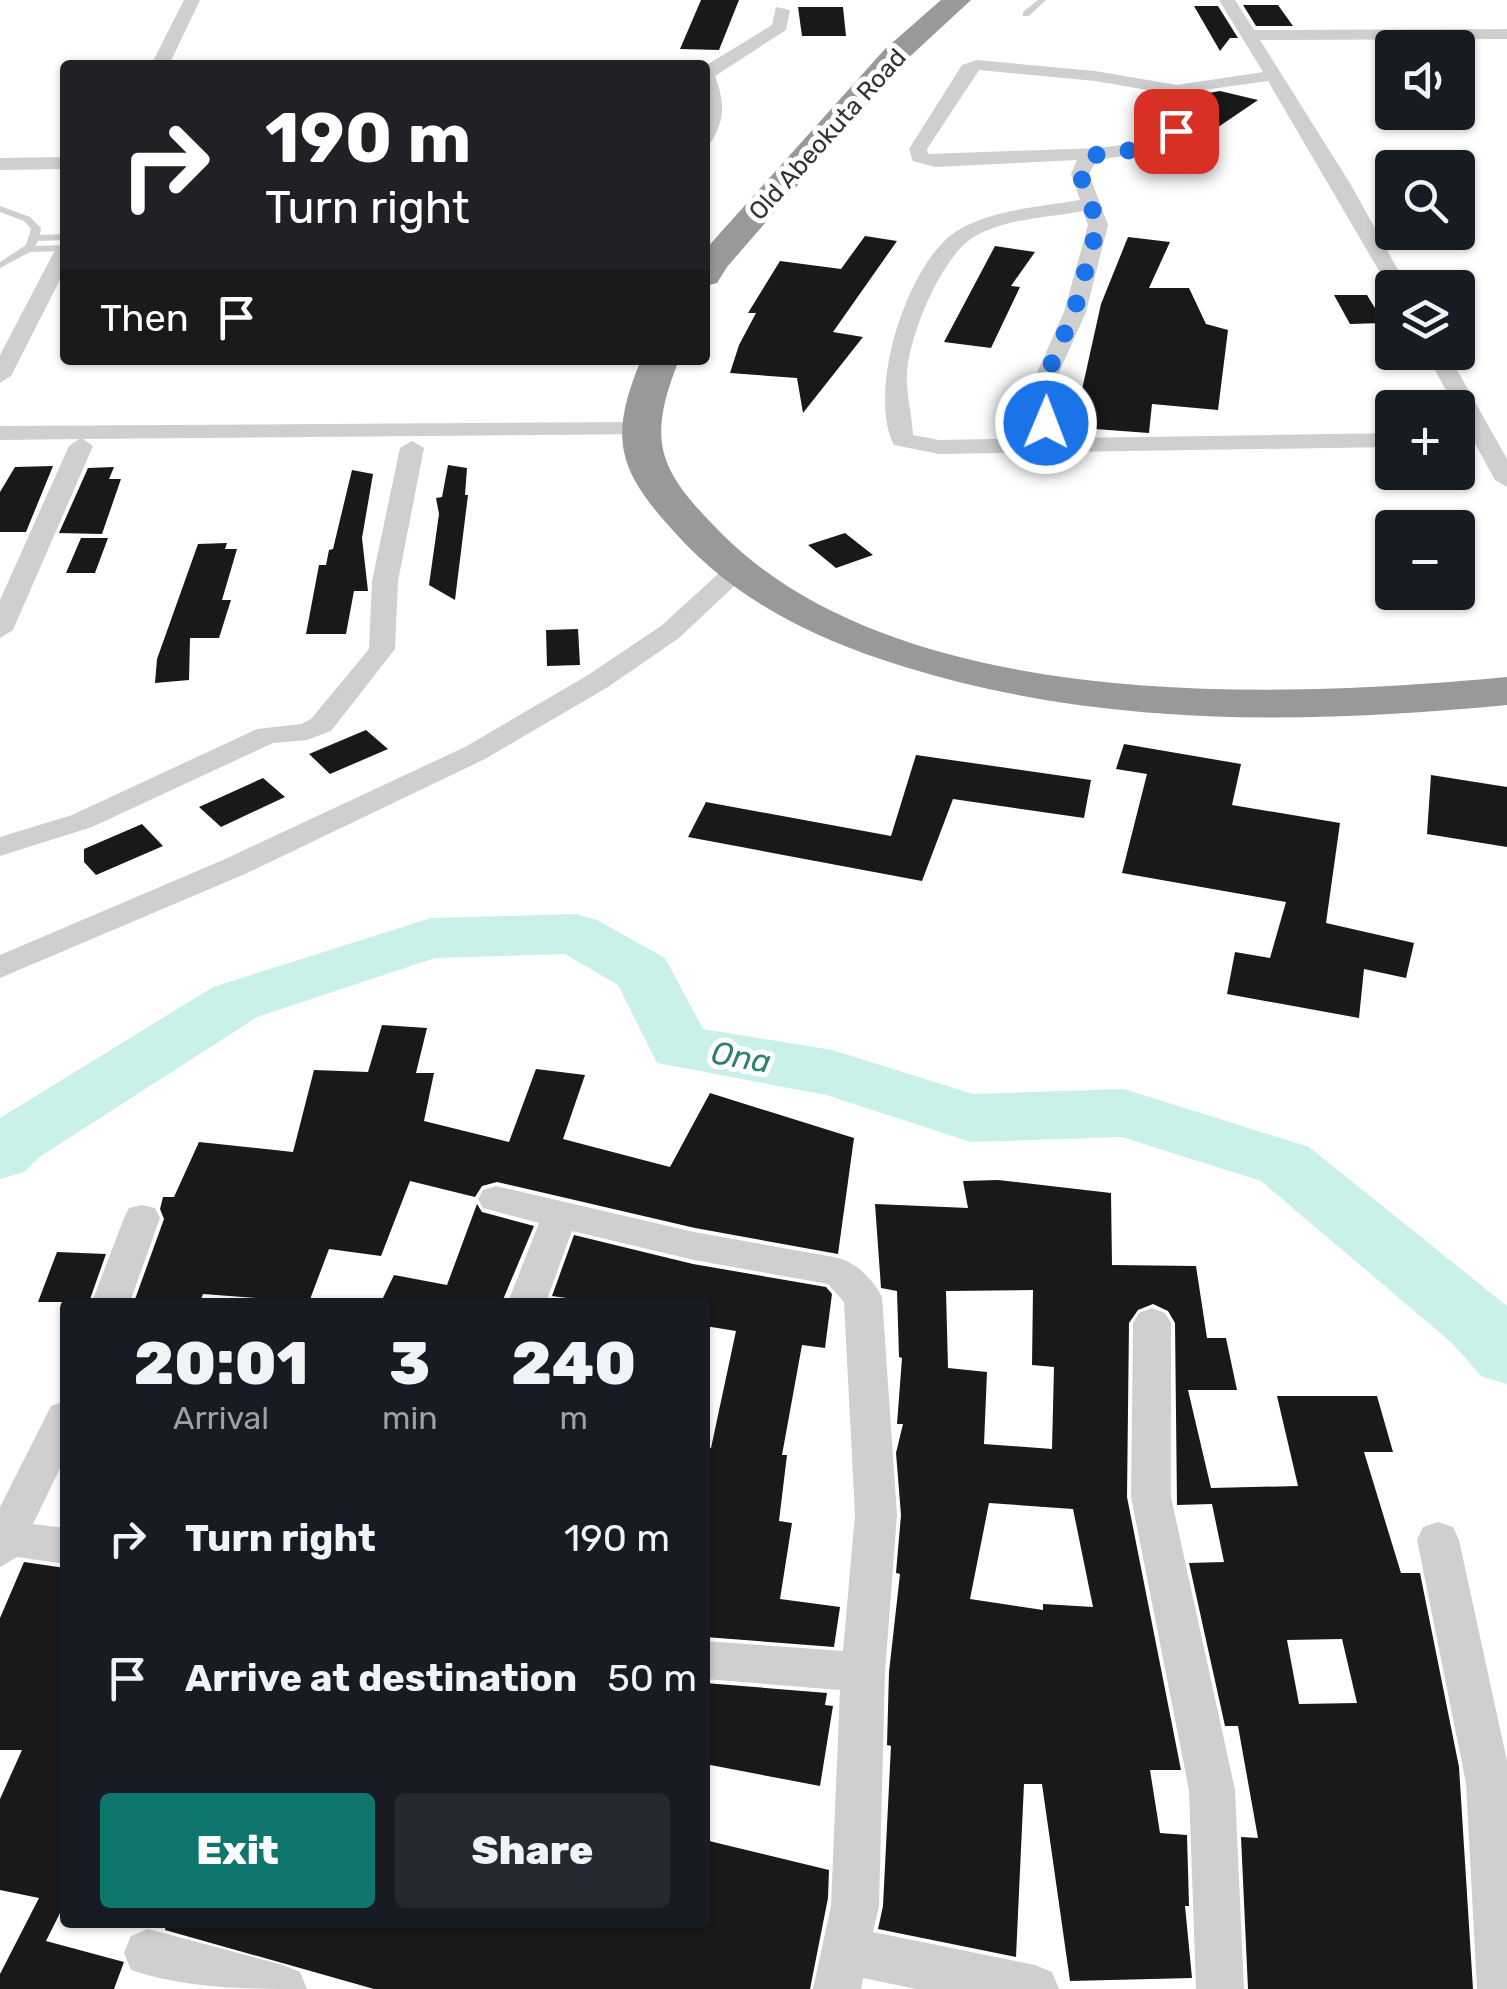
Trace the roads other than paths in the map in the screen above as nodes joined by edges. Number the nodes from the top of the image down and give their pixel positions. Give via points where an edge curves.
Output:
1 (192, 0) edge
2 (957, 0) edge
3 (1042, 0) edge
4 (1227, 0) edge
5 (782, 10) dead end
6 (1026, 14) dead end
7 (1286, 34) junction
8 (1507, 34) edge
9 (1250, 35) junction
10 (162, 60) edge
11 (710, 70) edge
12 (1271, 70) junction
13 (710, 85) edge
14 (1173, 89) junction
15 (710, 132) edge
16 (1098, 154) junction
17 (60, 162) edge
18 (0, 164) edge
19 (1090, 204) junction
20 (0, 209) edge
21 (60, 237) edge
22 (36, 238) junction
23 (28, 248) junction
24 (60, 249) edge
25 (60, 259) edge
26 (710, 264) edge
27 (0, 265) edge
28 (1388, 270) edge
29 (658, 365) edge
30 (1448, 370) edge
31 (0, 376) edge
32 (0, 434) edge
33 (641, 438) junction
34 (1495, 438) edge
35 (1375, 440) edge
36 (82, 446) junction
37 (1070, 446) junction
38 (0, 447) edge
39 (412, 448) junction
40 (1507, 480) edge
41 (738, 569) junction
42 (0, 630) edge
43 (1507, 691) edge
44 (0, 848) edge
45 (0, 967) edge
46 (496, 1199) dead end
47 (561, 1213) junction
48 (142, 1218) dead end
49 (112, 1298) edge
50 (529, 1298) edge
51 (1152, 1322) dead end
52 (60, 1428) edge
53 (1438, 1540) dead end
54 (2, 1543) edge
55 (60, 1546) edge
56 (710, 1660) edge
57 (863, 1672) junction
58 (148, 1954) dead end
59 (841, 1970) edge
60 (283, 1989) edge
61 (1024, 1989) edge
62 (1036, 1989) edge
63 (1220, 1989) edge
64 (1501, 1989) edge

1 - 10 street
2 - 26 highway, Old Abeokuta Road via 894,56
3 - 6 lane
4 - 9 street
5 - 11 street via 780,27
7 - 8 street
7 - 9 street
7 - 12 street via 1274,40
9 - 12 street
12 - 14 street via 1235,84
12 - 28 street
13 - 15 street
14 - 16 street via 1154,103 1176,131 1175,140
14 - 16 street via 978,65 968,70 918,149 920,158 934,161
16 - 19 street via 1080,174
17 - 18 street
19 - 37 street via 1098,225 1090,258 1038,395 1046,423
19 - 37 street via 961,236 901,339 896,375 902,440 939,447
20 - 22 lane via 28,219
21 - 22 lane
22 - 23 lane
23 - 24 lane
23 - 27 lane
25 - 31 street
29 - 33 highway via 642,409
30 - 34 street
32 - 33 street
33 - 39 street
33 - 41 highway via 672,505
34 - 40 street
35 - 37 street
36 - 38 street
36 - 39 street
36 - 42 street
39 - 44 street via 385,581 382,649 321,725 267,735 82,821
41 - 43 highway via 798,609 852,634 941,666 1025,686 1256,708
41 - 45 street via 670,632 474,753 234,868
46 - 47 street
47 - 50 street
47 - 57 street via 839,1272 862,1297 876,1514
48 - 49 street
51 - 63 street via 1151,1498 1212,1790
52 - 54 street
53 - 64 street via 1489,1783
54 - 55 street
56 - 57 street
57 - 59 street via 855,1906
58 - 60 street
59 - 61 street
61 - 62 street

